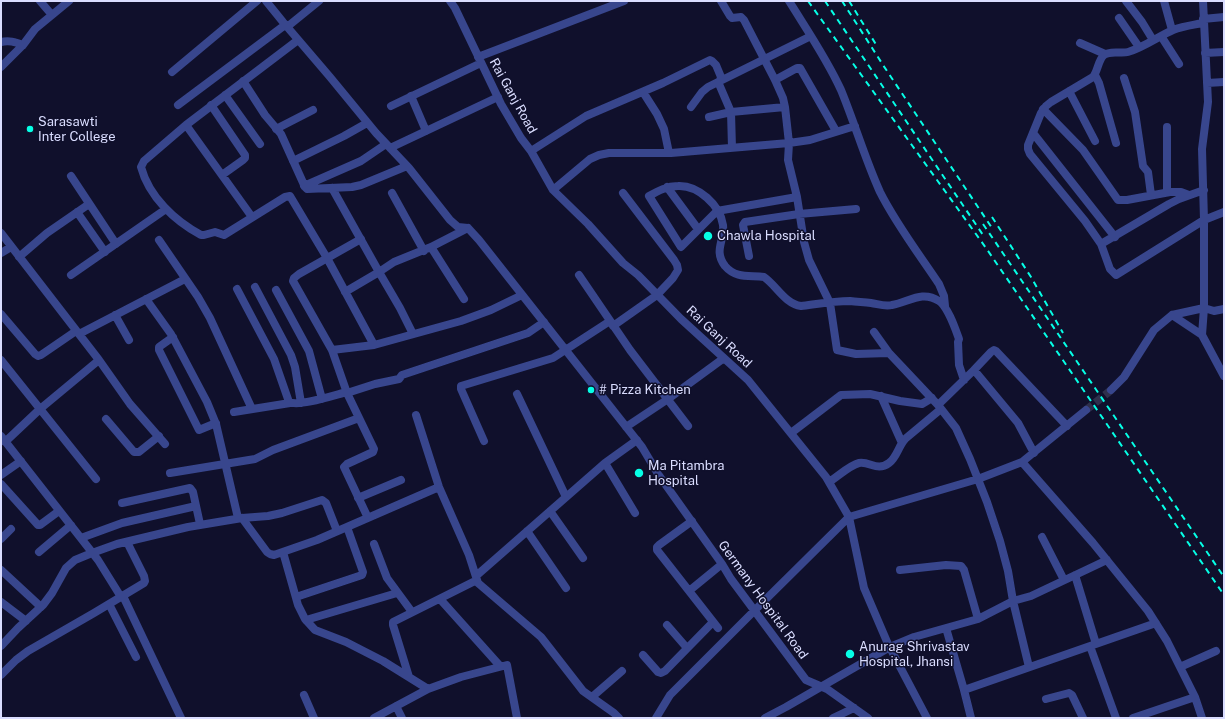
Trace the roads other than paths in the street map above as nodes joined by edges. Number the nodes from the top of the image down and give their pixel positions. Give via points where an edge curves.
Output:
1 (40, 1) edge
2 (69, 1) edge
3 (257, 1) edge
4 (266, 1) edge
5 (319, 1) edge
6 (450, 1) edge
7 (624, 1) edge
8 (722, 1) edge
9 (790, 1) edge
10 (1126, 1) edge
11 (1164, 1) edge
12 (1203, 1) edge
13 (52, 15) junction
14 (1224, 17) edge
15 (1119, 18) dead end
16 (1203, 21) junction
17 (286, 26) junction
18 (1172, 30) junction
19 (811, 36) junction
20 (1157, 38) junction
21 (298, 40) junction
22 (1, 42) edge
23 (1080, 43) dead end
24 (23, 45) junction
25 (1139, 47) junction
26 (1224, 52) edge
27 (1205, 53) junction
28 (1105, 54) junction
29 (479, 60) junction
30 (765, 60) junction
31 (1179, 64) dead end
32 (1, 67) edge
33 (172, 72) dead end
34 (1095, 75) junction
35 (1124, 78) dead end
36 (775, 80) junction
37 (720, 81) junction
38 (242, 82) junction
39 (1224, 82) edge
40 (1207, 83) junction
41 (1069, 91) junction
42 (642, 92) junction
43 (225, 95) junction
44 (411, 96) junction
45 (498, 97) junction
46 (178, 105) dead end
47 (211, 105) junction
48 (392, 106) dead end
49 (691, 107) dead end
50 (785, 107) junction
51 (1044, 109) junction
52 (313, 110) dead end
53 (731, 112) junction
54 (709, 117) dead end
55 (367, 123) junction
56 (186, 125) junction
57 (855, 126) junction
58 (1167, 127) dead end
59 (276, 129) junction
60 (426, 131) junction
61 (836, 131) junction
62 (1033, 133) junction
63 (1095, 141) dead end
64 (789, 143) junction
65 (1116, 143) dead end
66 (260, 144) dead end
67 (388, 146) junction
68 (732, 148) junction
69 (531, 151) junction
70 (669, 153) junction
71 (293, 161) junction
72 (407, 166) junction
73 (222, 175) junction
74 (71, 176) dead end
75 (304, 186) junction
76 (667, 187) junction
77 (332, 188) junction
78 (553, 190) junction
79 (1204, 190) junction
80 (1167, 192) junction
81 (392, 193) dead end
82 (623, 193) dead end
83 (1151, 195) junction
84 (1189, 195) junction
85 (797, 197) junction
86 (89, 204) junction
87 (166, 209) junction
88 (856, 209) dead end
89 (717, 210) junction
90 (77, 212) junction
91 (1221, 213) edge
92 (800, 214) junction
93 (252, 217) junction
94 (1204, 220) junction
95 (1224, 222) edge
96 (468, 228) junction
97 (698, 230) junction
98 (1, 233) edge
99 (1114, 236) junction
100 (361, 239) junction
101 (159, 240) dead end
102 (116, 244) junction
103 (1101, 244) junction
104 (11, 247) junction
105 (428, 249) junction
106 (1, 252) edge
107 (105, 252) junction
108 (748, 256) dead end
109 (19, 257) junction
110 (327, 258) junction
111 (379, 272) junction
112 (70, 275) dead end
113 (579, 275) dead end
114 (185, 279) junction
115 (255, 287) dead end
116 (237, 289) dead end
117 (276, 290) dead end
118 (346, 292) junction
119 (522, 294) junction
120 (657, 295) junction
121 (146, 299) junction
122 (464, 299) dead end
123 (830, 303) junction
124 (945, 306) junction
125 (1204, 308) junction
126 (1224, 310) edge
127 (1, 314) edge
128 (115, 315) junction
129 (1172, 315) junction
130 (544, 322) junction
131 (611, 323) junction
132 (77, 332) junction
133 (874, 332) dead end
134 (413, 334) junction
135 (1202, 336) junction
136 (172, 337) junction
137 (129, 340) dead end
138 (374, 345) junction
139 (332, 350) junction
140 (566, 350) junction
141 (889, 353) junction
142 (724, 358) junction
143 (1, 360) edge
144 (99, 360) junction
145 (974, 370) junction
146 (1224, 376) edge
147 (964, 380) junction
148 (1111, 390) tunnel mouth
149 (347, 393) junction
150 (517, 394) dead end
151 (880, 396) junction
152 (932, 398) junction
153 (322, 399) junction
154 (668, 399) junction
155 (290, 403) junction
156 (301, 403) junction
157 (940, 407) junction
158 (40, 409) junction
159 (252, 409) junction
160 (1086, 410) tunnel mouth
161 (234, 412) dead end
162 (416, 415) dead end
163 (359, 418) junction
164 (106, 419) dead end
165 (216, 423) junction
166 (688, 426) dead end
167 (1067, 426) junction
168 (626, 427) junction
169 (791, 433) junction
170 (159, 436) junction
171 (3, 439) edge
172 (636, 440) junction
173 (484, 441) dead end
174 (902, 443) junction
175 (165, 444) dead end
176 (1034, 453) junction
177 (21, 461) junction
178 (1022, 462) junction
179 (605, 463) junction
180 (226, 464) junction
181 (170, 473) dead end
182 (1, 475) edge
183 (96, 479) dead end
184 (978, 479) junction
185 (401, 480) dead end
186 (829, 482) junction
187 (1, 484) edge
188 (439, 488) junction
189 (566, 497) junction
190 (358, 498) junction
191 (122, 503) dead end
192 (196, 506) junction
193 (59, 511) junction
194 (550, 511) junction
195 (635, 512) dead end
196 (240, 518) junction
197 (368, 518) junction
198 (849, 518) junction
199 (692, 521) junction
200 (200, 524) junction
201 (71, 525) junction
202 (347, 527) junction
203 (11, 529) dead end
204 (337, 531) junction
205 (527, 531) junction
206 (1042, 537) dead end
207 (81, 538) junction
208 (1, 539) edge
209 (127, 542) junction
210 (374, 544) dead end
211 (39, 552) dead end
212 (283, 552) junction
213 (92, 553) junction
214 (583, 558) dead end
215 (1107, 560) junction
216 (722, 564) junction
217 (1, 570) edge
218 (900, 570) dead end
219 (1075, 575) junction
220 (476, 578) junction
221 (1064, 580) junction
222 (566, 588) dead end
223 (689, 591) junction
224 (397, 593) junction
225 (122, 597) junction
226 (296, 597) junction
227 (440, 598) junction
228 (1013, 601) junction
229 (1, 602) edge
230 (109, 604) junction
231 (41, 607) junction
232 (755, 610) junction
233 (412, 612) junction
234 (978, 619) junction
235 (306, 620) junction
236 (26, 621) junction
237 (1156, 623) junction
238 (667, 625) dead end
239 (946, 628) junction
240 (1093, 645) junction
241 (1, 646) edge
242 (890, 647) junction
243 (687, 648) junction
244 (1216, 651) dead end
245 (643, 655) dead end
246 (136, 657) dead end
247 (500, 666) junction
248 (1029, 667) junction
249 (1180, 667) junction
250 (622, 671) dead end
251 (1, 675) edge
252 (409, 677) junction
253 (821, 686) junction
254 (428, 689) junction
255 (964, 690) junction
256 (304, 695) dead end
257 (592, 697) junction
258 (1195, 697) junction
259 (1046, 699) dead end
260 (396, 706) junction
261 (854, 708) junction
262 (865, 717) edge
263 (181, 718) edge
264 (314, 718) edge
265 (374, 718) edge
266 (402, 718) edge
267 (517, 718) edge
268 (618, 718) edge
269 (656, 718) edge
270 (765, 718) edge
271 (834, 718) edge
272 (927, 718) edge
273 (971, 718) edge
274 (1083, 718) edge
275 (1116, 718) edge
276 (1133, 718) edge
277 (1202, 718) edge

1 - 13 street
2 - 13 street
3 - 33 street
4 - 17 street
5 - 17 street
6 - 29 street, Rai Ganj Road
7 - 29 street
8 - 30 street via 732,18 743,18
9 - 19 street
10 - 20 street
11 - 18 street
12 - 16 street
13 - 24 street via 35,29
14 - 16 street
15 - 25 street
16 - 18 street
16 - 27 street
17 - 21 street
17 - 46 street
18 - 20 street
19 - 30 street
19 - 57 street via 834,77
20 - 25 street
20 - 31 street
21 - 38 street
21 - 55 street
22 - 24 street via 13,41
23 - 28 street
24 - 32 street
25 - 28 street via 1128,52
26 - 27 street
27 - 40 street
28 - 34 street
29 - 44 street
29 - 45 street, Rai Ganj Road
30 - 36 street
30 - 37 street
34 - 41 street
34 - 65 street
35 - 83 street via 1135,112 1143,166 1148,172
36 - 50 street
36 - 61 street via 800,68
37 - 42 street via 716,65 710,60
37 - 49 street via 705,89
37 - 53 street
38 - 43 street
38 - 59 street
39 - 40 street
40 - 79 street via 1208,102 1202,149
41 - 51 street via 1050,102
41 - 63 street
42 - 69 street via 586,116
42 - 70 street via 664,129
43 - 47 street
43 - 66 street
44 - 48 street
44 - 60 street
45 - 60 street
45 - 69 street, Rai Ganj Road
47 - 56 street
47 - 73 street via 245,155 243,160
50 - 53 street
50 - 64 street
51 - 62 street
51 - 83 street via 1083,150 1118,200
52 - 59 street
53 - 54 street
53 - 68 street
55 - 67 street
55 - 71 street
56 - 73 street
56 - 87 street via 144,161 141,167 148,186
57 - 61 street
57 - 124 street via 881,193 939,284
58 - 80 street
59 - 71 street
60 - 67 street
61 - 64 street via 810,140
62 - 99 street
62 - 103 street via 1028,152 1086,220
64 - 68 street
64 - 85 street via 788,160
67 - 72 street
67 - 75 street
68 - 70 street
69 - 78 street, Rai Ganj Road
70 - 78 street via 599,155 590,159
71 - 75 street
72 - 77 street via 362,185
72 - 96 street via 450,220 458,227
73 - 93 street
74 - 86 street
75 - 77 street via 309,189
76 - 89 street via 682,186 695,190 705,195
76 - 97 street
76 - 97 street via 649,196 681,247
77 - 100 street
78 - 120 street, Rai Ganj Road
79 - 84 street
79 - 94 street
80 - 83 street
80 - 84 street via 1176,191
81 - 105 street
82 - 120 street via 677,265 676,274
84 - 99 street
85 - 89 street
85 - 92 street
86 - 90 street
86 - 102 street
87 - 93 street via 203,235 215,232 226,235
87 - 102 street
88 - 92 street
89 - 97 street
89 - 123 street via 723,226 719,254 733,273 740,276 764,277 782,295 798,306
90 - 107 street
90 - 109 street
91 - 94 street
91 - 95 street
92 - 108 street via 744,223
92 - 123 street via 806,252
93 - 110 street via 290,196
94 - 103 street via 1118,274 1114,274 1110,269
94 - 125 street
96 - 105 street
96 - 119 street, Germany Hospital Road
98 - 104 street
99 - 103 street
100 - 110 street
100 - 111 street
101 - 114 street
102 - 107 street
104 - 106 street
104 - 109 street
105 - 111 street via 394,262
105 - 122 street
107 - 112 street
109 - 132 street
110 - 118 street
110 - 139 street via 299,274 293,281
111 - 118 street
111 - 134 street
113 - 131 street
114 - 121 street
114 - 159 street via 218,334
115 - 156 street via 291,355
116 - 155 street via 274,359
117 - 153 street via 309,351
118 - 138 street
119 - 130 street, Germany Hospital Road
119 - 134 street via 491,310
120 - 131 street
120 - 142 street, Rai Ganj Road
121 - 128 street
121 - 136 street
123 - 124 street via 848,301 888,306 922,296 931,297
123 - 141 street via 837,350 856,354
124 - 147 street via 959,339 959,365
125 - 126 street
125 - 129 street
125 - 135 street
127 - 132 street via 38,356
128 - 132 street
128 - 137 street
129 - 135 street
129 - 148 street via 1154,330 1124,377
130 - 140 street, Germany Hospital Road
130 - 149 street via 528,333 399,379
131 - 140 street
131 - 154 street
132 - 144 street
133 - 141 street
134 - 138 street
135 - 146 street
136 - 165 street
136 - 165 street via 158,350 195,424 199,430
138 - 139 street
139 - 149 street
140 - 168 street, Germany Hospital Road
140 - 173 street via 548,360 461,386
141 - 152 street
142 - 154 street
142 - 169 street, Rai Ganj Road via 748,380
143 - 158 street
144 - 158 street
144 - 170 street via 130,404
145 - 147 street
145 - 167 street via 991,352 996,351
145 - 176 street via 1018,423
147 - 157 street
149 - 153 street
149 - 163 street
150 - 189 street
151 - 152 street via 922,404
151 - 169 street via 841,395
151 - 174 street
152 - 157 street
153 - 156 street
154 - 166 street
154 - 168 street
155 - 156 street
155 - 159 street
157 - 174 street
157 - 184 street via 956,428
158 - 171 street
158 - 183 street
159 - 161 street
160 - 167 street
162 - 188 street
163 - 180 street via 255,459
163 - 190 street via 374,450 344,467
164 - 170 street via 134,452 139,452
165 - 180 street
167 - 176 street
168 - 172 street, Germany Hospital Road
169 - 186 street, Rai Ganj Road
170 - 175 street
171 - 177 street
172 - 179 street
172 - 199 street, Germany Hospital Road
174 - 186 street via 896,456 886,465 881,467 857,463
176 - 178 street
177 - 182 street
177 - 193 street
178 - 184 street
178 - 215 street
179 - 189 street
179 - 195 street
180 - 181 street
180 - 196 street
184 - 198 street
184 - 228 street via 1000,541
185 - 190 street
186 - 198 street, Rai Ganj Road
187 - 193 street via 38,525
188 - 197 street
188 - 220 street
189 - 194 street
190 - 197 street
191 - 192 street via 188,488 192,490
192 - 200 street
192 - 207 street via 122,523
193 - 201 street
194 - 205 street
194 - 214 street
196 - 200 street
196 - 204 street via 282,513 322,500 326,503
196 - 212 street via 270,554
197 - 202 street
198 - 232 street
198 - 242 street, Rai Ganj Road via 864,588
199 - 216 street, Germany Hospital Road
199 - 223 street via 657,547
200 - 209 street
201 - 207 street
201 - 211 street
202 - 204 street
202 - 226 street via 362,575
203 - 208 street
204 - 212 street
205 - 220 street
205 - 222 street
206 - 221 street
207 - 213 street
209 - 213 street
209 - 225 street via 145,581
210 - 224 street via 384,572
212 - 226 street
213 - 225 street
213 - 231 street via 66,568
215 - 219 street
215 - 237 street
216 - 223 street
216 - 232 street, Germany Hospital Road
217 - 231 street
218 - 234 street via 961,566
219 - 221 street
219 - 240 street
220 - 227 street
220 - 257 street via 478,583 541,637 583,691
221 - 228 street via 1031,596
223 - 243 street via 715,625
224 - 233 street
224 - 235 street
225 - 230 street
225 - 263 street
226 - 235 street
227 - 233 street
227 - 247 street
228 - 234 street
228 - 248 street
229 - 236 street
230 - 246 street
230 - 251 street via 28,651
231 - 236 street
232 - 253 street, Germany Hospital Road via 806,680
232 - 269 street via 670,695
233 - 252 street via 393,623
234 - 239 street
235 - 252 street via 320,633 346,642
236 - 241 street
237 - 240 street
237 - 249 street
238 - 243 street
239 - 242 street
239 - 255 street
240 - 248 street
240 - 275 street
242 - 253 street
242 - 272 street, Rai Ganj Road
243 - 245 street via 661,673
244 - 249 street
247 - 254 street
247 - 267 street via 507,664
248 - 255 street
249 - 258 street
250 - 257 street
252 - 254 street
253 - 261 street, Germany Hospital Road
253 - 270 street
254 - 260 street
255 - 273 street
256 - 264 street
257 - 268 street
258 - 276 street
258 - 277 street
259 - 274 street via 1069,693
260 - 265 street
260 - 266 street
261 - 262 street, Germany Hospital Road
261 - 271 street

